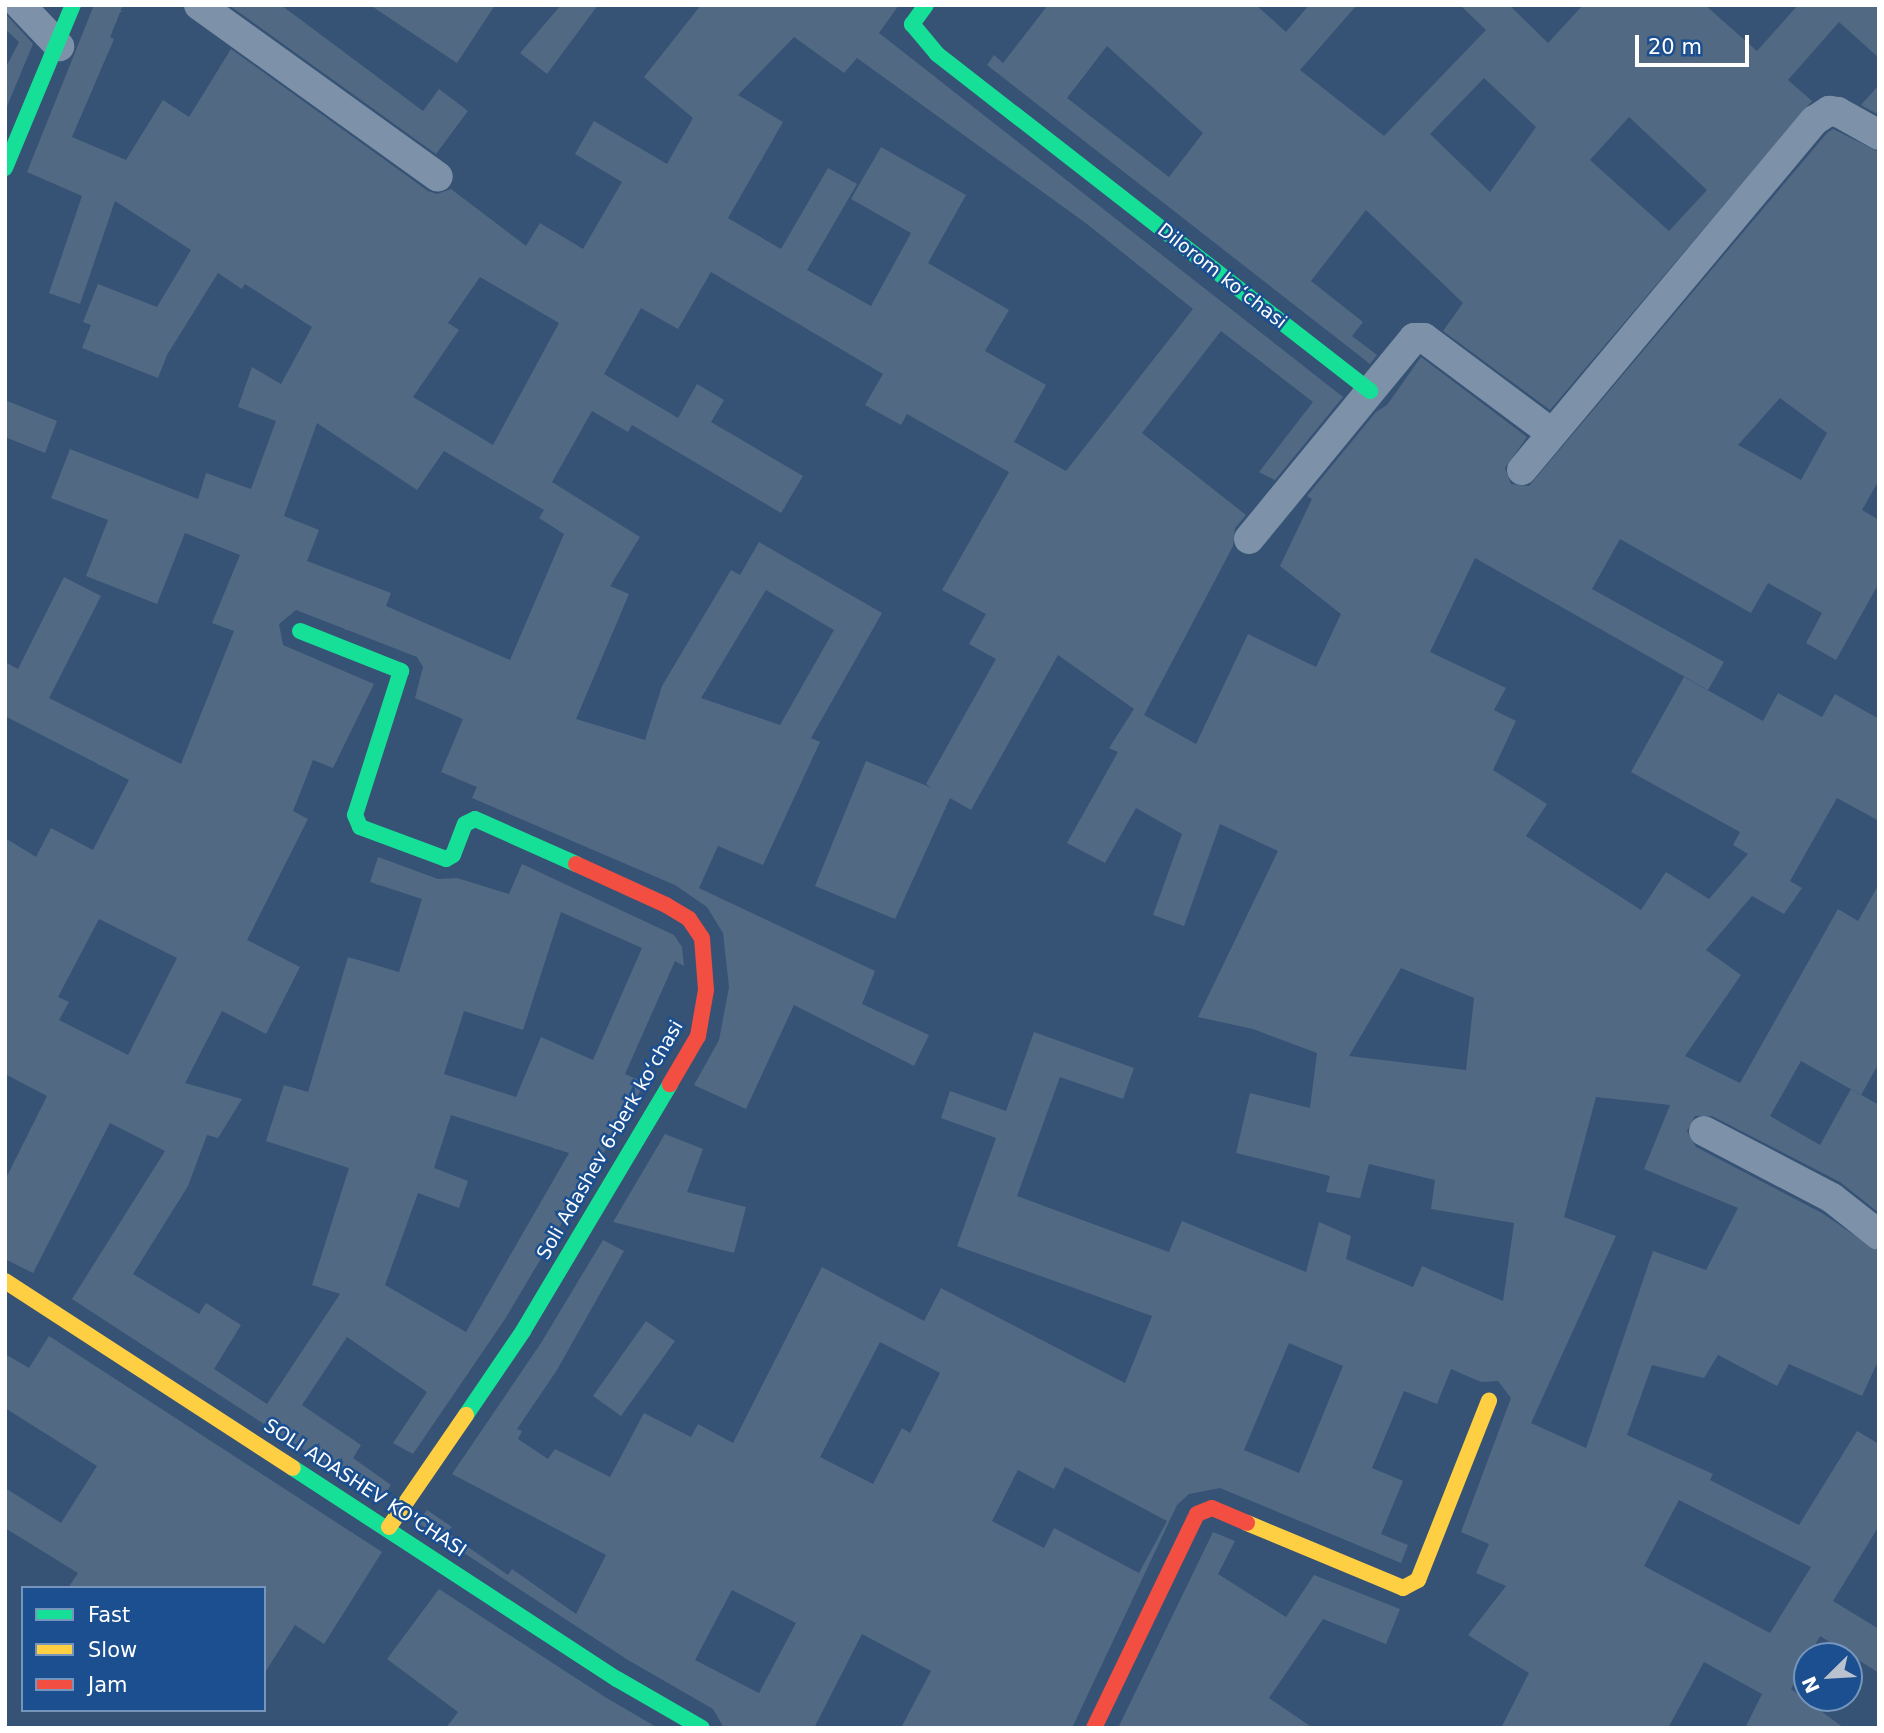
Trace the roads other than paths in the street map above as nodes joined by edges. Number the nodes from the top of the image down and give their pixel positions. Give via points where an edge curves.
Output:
1 (20, 5) edge
2 (73, 5) edge
3 (199, 5) edge
4 (926, 5) edge
5 (59, 46) junction
6 (1879, 135) edge
7 (5, 168) edge
8 (438, 177) dead end
9 (1370, 391) junction
10 (1550, 432) junction
11 (1522, 470) dead end
12 (1249, 538) dead end
13 (300, 631) dead end
14 (1704, 1131) dead end
15 (1879, 1235) edge
16 (5, 1281) edge
17 (1489, 1401) dead end
18 (389, 1527) junction
19 (702, 1728) edge
20 (1094, 1728) edge

1 - 5 street
2 - 5 street
3 - 8 street
4 - 9 street, Dilorom koʻchasi via 912,24 937,54
5 - 7 street
6 - 10 street via 1838,111 1815,120
9 - 10 street via 1414,338 1424,338
9 - 12 street
10 - 11 street
13 - 18 street, Soli Adashev 6-berk koʻchasi via 401,671 355,815 360,827 446,859 453,855 466,824 475,819 666,905 689,919 702,938 706,956 698,1036 523,1331
14 - 15 street via 1832,1198
16 - 18 street, SOLI ADASHEV KO'CHASI
17 - 20 street via 1418,1580 1403,1588 1212,1508 1197,1514
18 - 19 street, SOLI ADASHEV KO'CHASI via 617,1679

